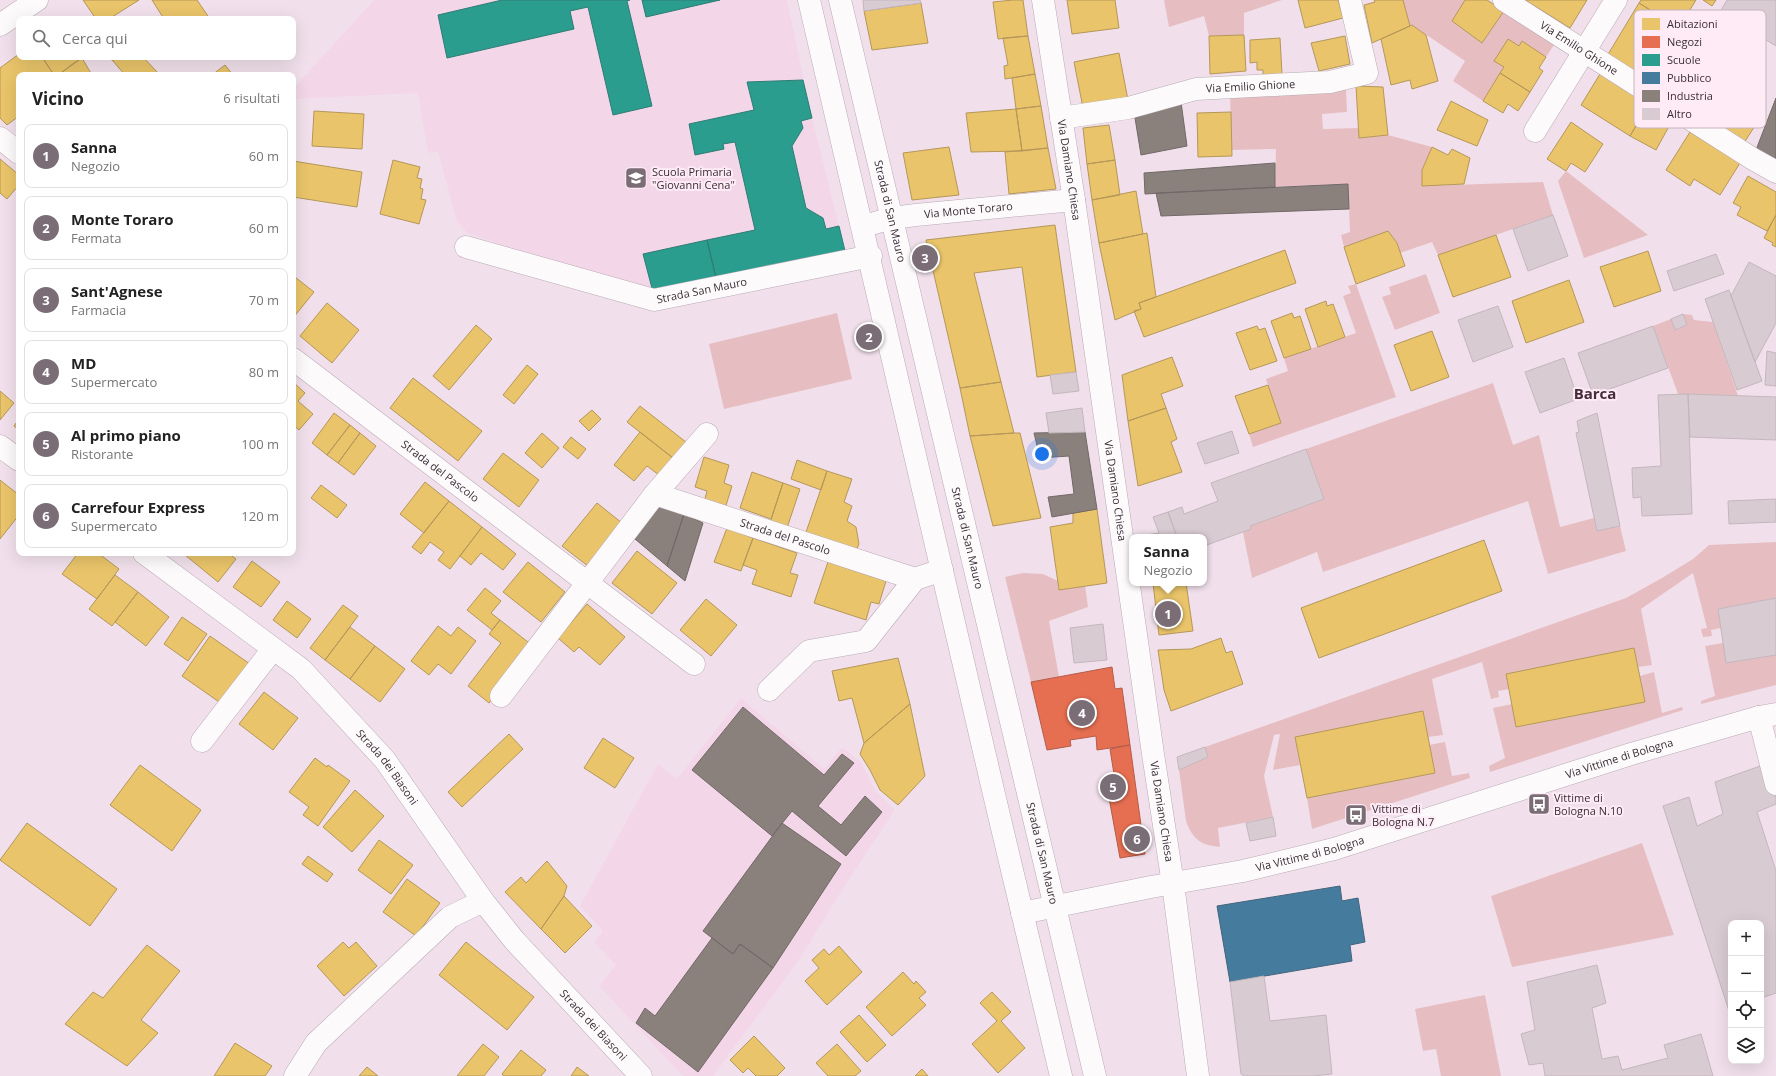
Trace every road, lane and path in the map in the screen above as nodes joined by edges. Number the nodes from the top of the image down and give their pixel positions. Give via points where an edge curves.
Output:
1 (37, 0) edge
2 (810, 0) edge
3 (840, 0) edge
4 (1043, 0) edge
5 (1350, 0) edge
6 (1504, 0) edge
7 (1616, 0) edge
8 (0, 25) edge
9 (1583, 52) junction
10 (1634, 84) edge
11 (1061, 118) junction
12 (1704, 128) edge
13 (1535, 131) dead end
14 (0, 138) edge
15 (16, 151) edge
16 (1776, 172) edge
17 (1074, 200) junction
18 (892, 218) junction
19 (864, 226) junction
20 (466, 247) dead end
21 (871, 256) junction
22 (296, 361) edge
23 (707, 434) dead end
24 (0, 446) edge
25 (16, 458) edge
26 (655, 494) junction
27 (148, 556) edge
28 (942, 570) junction
29 (915, 579) junction
30 (587, 583) junction
31 (273, 649) junction
32 (694, 664) dead end
33 (769, 690) dead end
34 (501, 696) dead end
35 (1767, 715) edge
36 (202, 741) dead end
37 (1776, 784) edge
38 (1173, 884) junction
39 (483, 901) junction
40 (1056, 906) junction
41 (1022, 913) junction
42 (296, 1076) edge
43 (641, 1076) edge
44 (1061, 1076) edge
45 (1095, 1076) edge
46 (1198, 1076) edge

1 - 8 street
2 - 19 street
3 - 18 street, Strada di San Mauro
4 - 11 street, Via Damiano Chiesa
5 - 11 street, Via Emilio Ghione via 1367,73 1330,82 1196,89 1128,108
6 - 9 street, Via Emilio Ghione
7 - 9 street
9 - 10 street, Via Emilio Ghione
9 - 13 street
11 - 17 street, Via Damiano Chiesa
12 - 16 street, Via Emilio Ghione
14 - 15 street
17 - 18 street, Via Monte Toraro
17 - 38 street, Via Damiano Chiesa
18 - 19 street, Via Monte Toraro
18 - 40 street, Strada di San Mauro
19 - 21 street
20 - 21 street, Strada San Mauro via 654,300
21 - 28 street
22 - 30 street, Strada del Pascolo
23 - 26 street
24 - 25 street
26 - 29 street, Strada del Pascolo
26 - 30 street
27 - 31 street, Strada dei Biasoni
28 - 29 street
28 - 41 street
29 - 33 street via 866,640 809,651
30 - 32 street, Strada del Pascolo
30 - 34 street
31 - 36 street
31 - 39 street, Strada dei Biasoni via 300,669 385,760
35 - 37 street
35 - 38 street, Via Vittime di Bologna via 1631,754 1334,850
38 - 40 street, Via Vittime di Bologna
38 - 46 street, Via Damiano Chiesa
39 - 42 street via 444,922 316,1043
39 - 43 street, Strada dei Biasoni via 514,940
40 - 41 street, Via Vittime di Bologna
40 - 45 street, Strada di San Mauro
41 - 44 street

